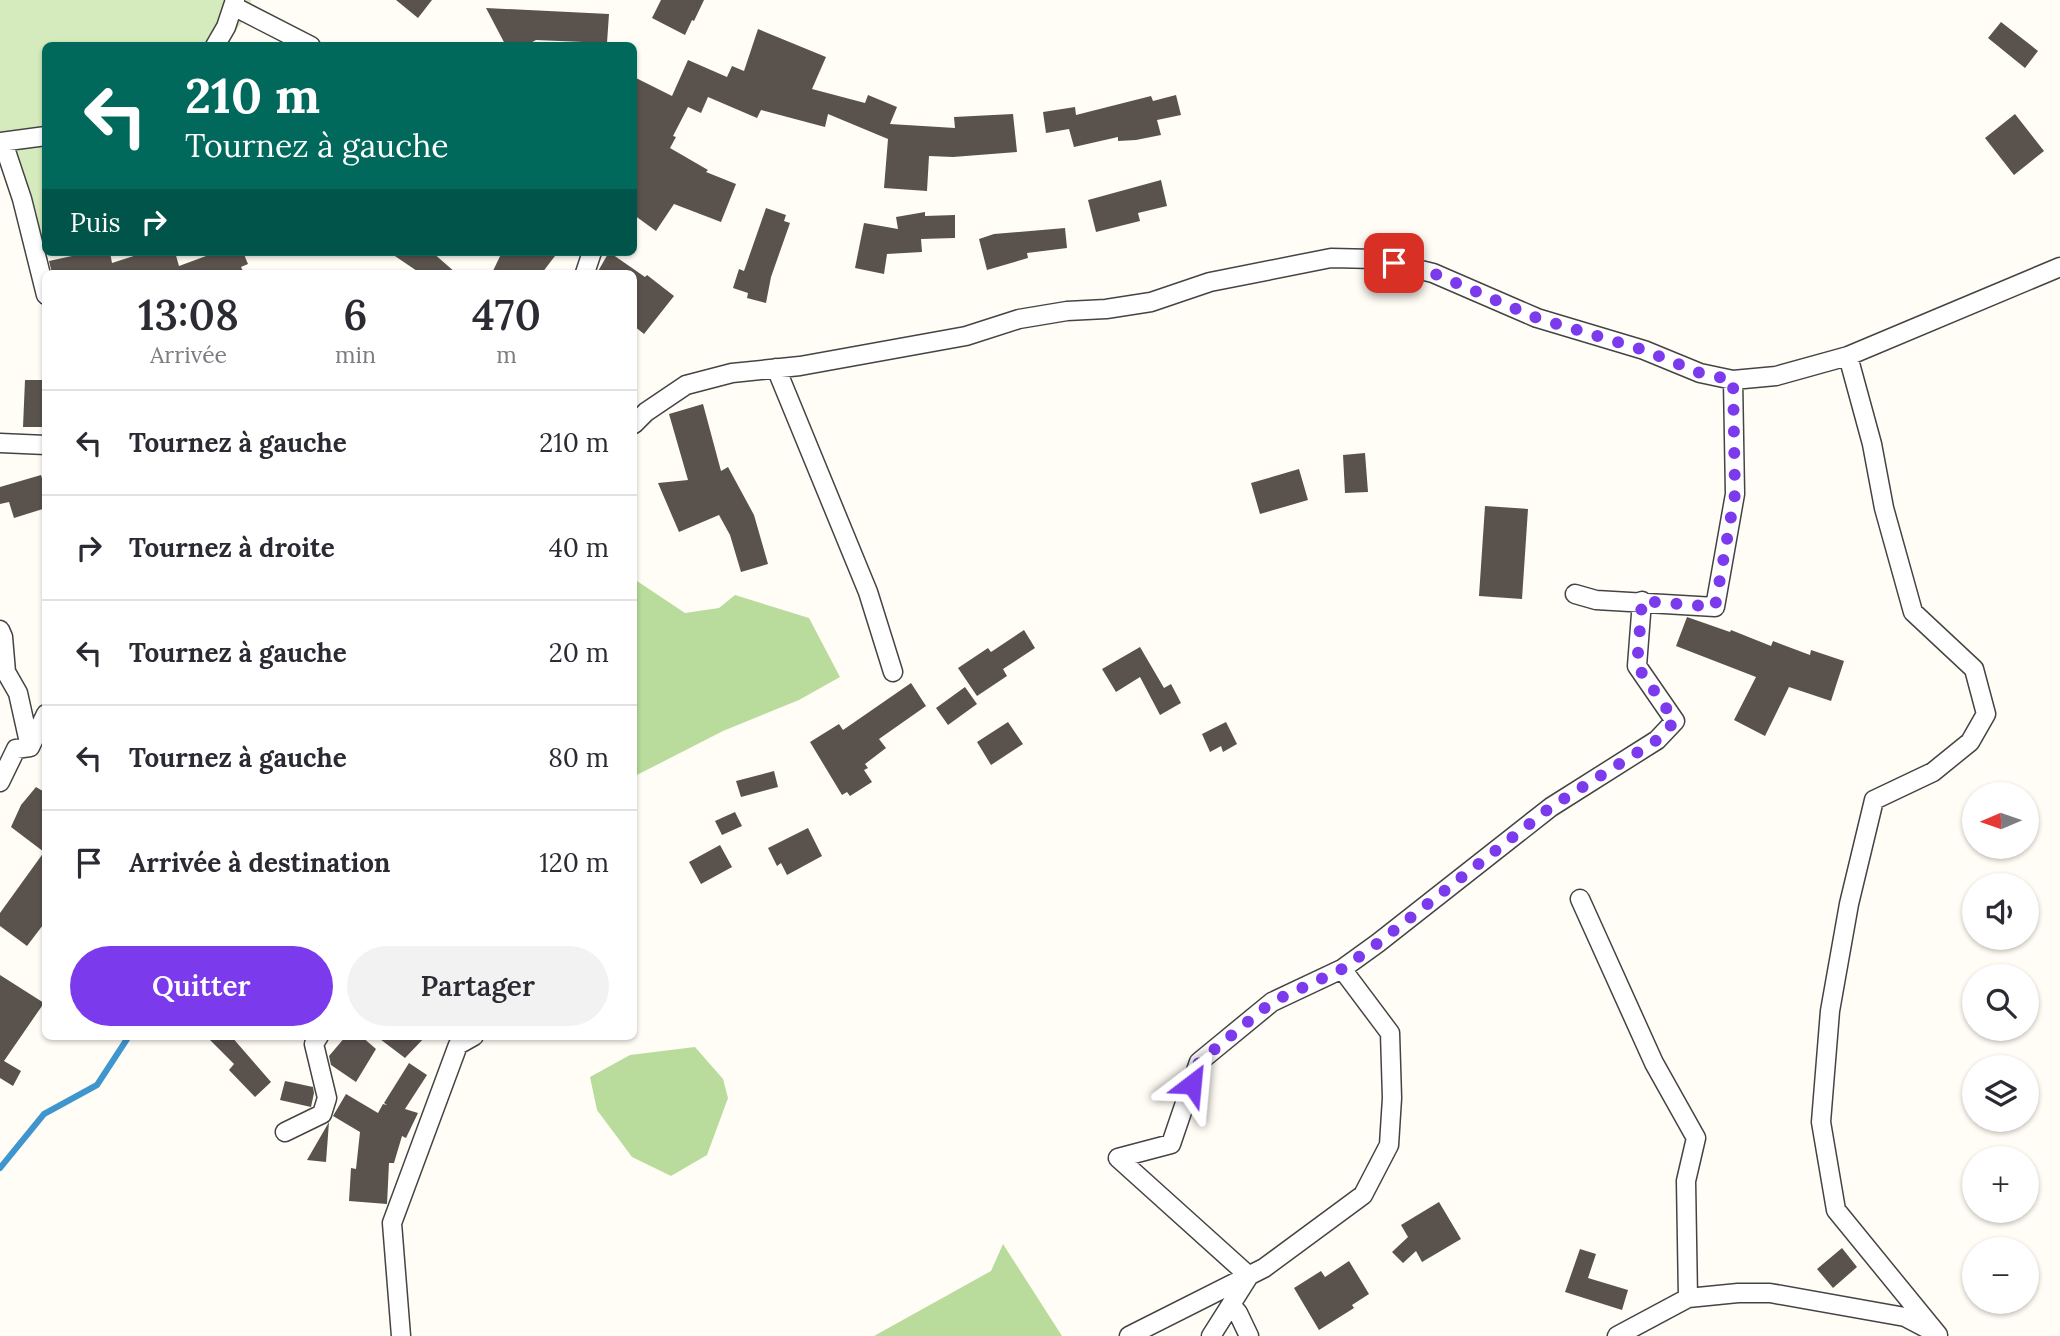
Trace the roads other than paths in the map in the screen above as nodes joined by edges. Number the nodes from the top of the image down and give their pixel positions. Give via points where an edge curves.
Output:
1 (234, 3) edge
2 (217, 42) edge
3 (304, 42) edge
4 (42, 137) edge
5 (1, 142) edge
6 (2060, 267) edge
7 (42, 279) edge
8 (1848, 356) junction
9 (776, 368) junction
10 (1733, 380) junction
11 (637, 421) edge
12 (0, 443) edge
13 (42, 444) edge
14 (1575, 594) dead end
15 (1642, 601) junction
16 (0, 630) edge
17 (893, 672) dead end
18 (38, 744) edge
19 (0, 749) edge
20 (0, 782) edge
21 (1580, 899) dead end
22 (1342, 969) junction
23 (316, 1040) edge
24 (467, 1040) edge
25 (285, 1132) dead end
26 (1249, 1276) junction
27 (1688, 1298) junction
28 (1231, 1305) junction
29 (401, 1336) edge
30 (1129, 1336) edge
31 (1211, 1336) edge
32 (1249, 1336) edge
33 (1617, 1336) edge
34 (1938, 1336) edge

1 - 2 street
1 - 3 street
4 - 5 street
5 - 7 street via 22,199
6 - 8 street
8 - 10 street via 1776,376
8 - 34 street via 1913,612 1973,669 1986,714 1970,742 1934,772 1874,800 1830,1011 1821,1122 1836,1210
9 - 10 street via 966,336 1019,319 1150,302 1210,282 1331,258 1375,259 1433,273 1537,318
9 - 11 street via 686,385
9 - 17 street via 868,592
10 - 15 street via 1735,494 1715,607
12 - 13 street
14 - 15 street via 1596,600
15 - 22 street via 1637,666 1675,721 1657,740 1551,807
16 - 18 street via 6,672
18 - 19 street
18 - 20 street via 16,749
21 - 27 street via 1654,1063 1696,1138 1686,1181
22 - 26 street via 1390,1033 1389,1145 1363,1195
22 - 26 street via 1272,1002 1199,1062 1171,1144 1118,1158
23 - 25 street via 327,1097 322,1114
24 - 29 street via 458,1045 392,1223
26 - 28 street
26 - 30 street
27 - 33 street
27 - 34 street via 1770,1293 1905,1317
28 - 31 street
28 - 32 street

